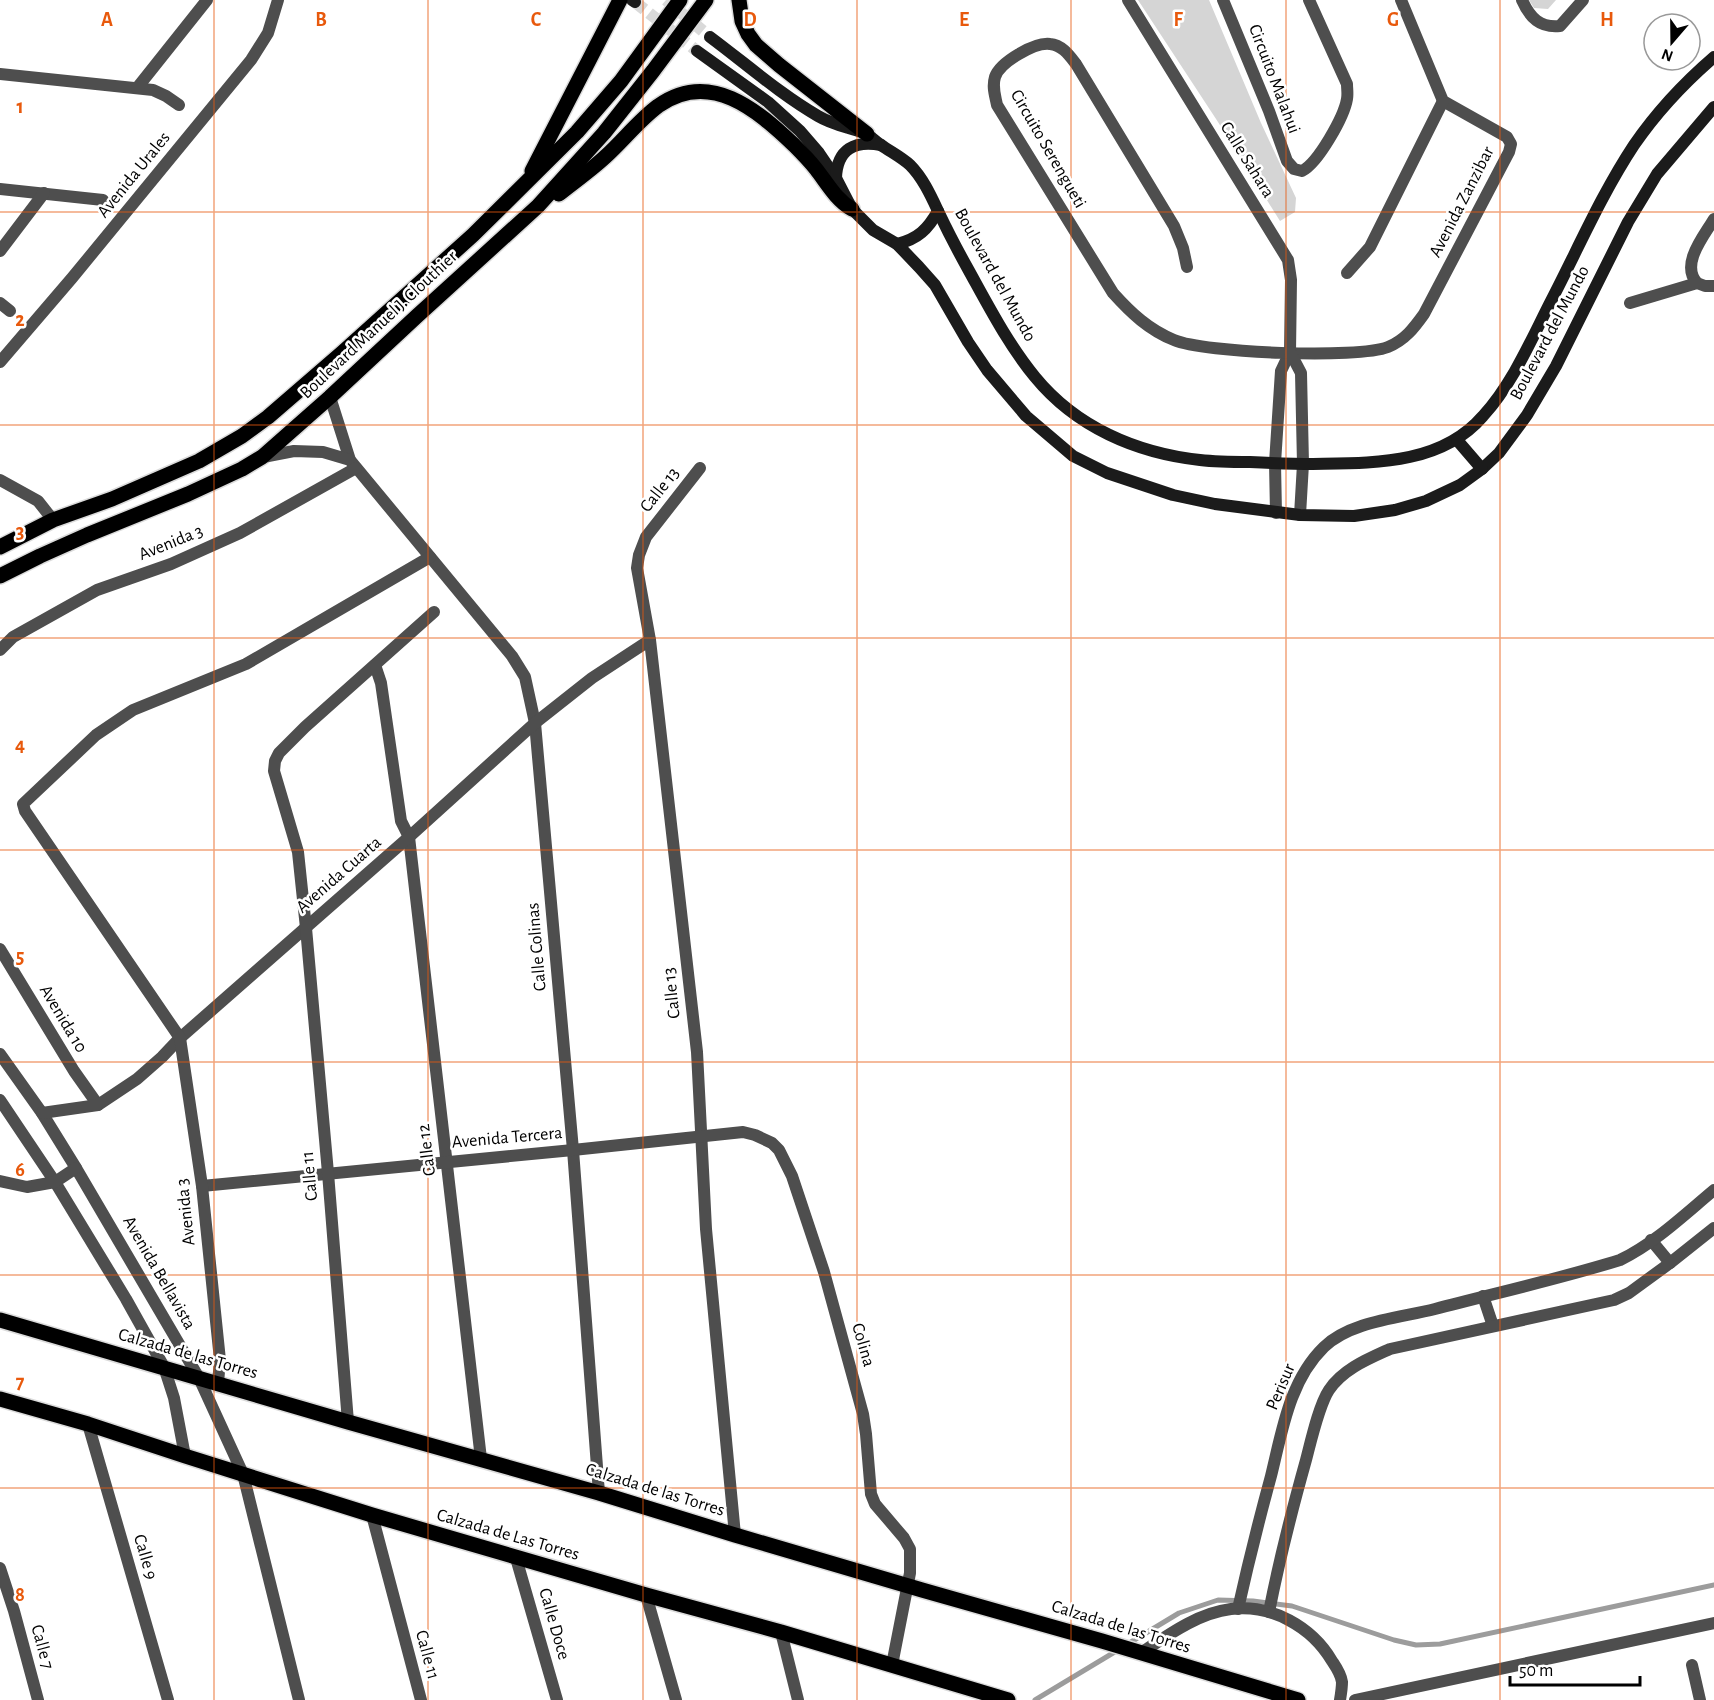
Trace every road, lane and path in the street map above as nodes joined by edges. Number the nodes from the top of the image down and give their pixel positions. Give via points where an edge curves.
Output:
1 (207, 0) edge
2 (278, 0) edge
3 (680, 0) edge
4 (706, 0) edge
5 (739, 0) edge
6 (1128, 0) edge
7 (1224, 0) edge
8 (1309, 0) edge
9 (1401, 0) edge
10 (1522, 0) edge
11 (1583, 0) edge
12 (629, 1) edge
13 (710, 37) tunnel mouth
14 (697, 51) tunnel mouth
15 (1714, 57) edge
16 (0, 74) edge
17 (137, 88) junction
18 (1443, 101) junction
19 (178, 105) dead end
20 (1714, 107) edge
21 (867, 134) junction
22 (882, 146) junction
23 (836, 178) junction
24 (526, 184) junction
25 (0, 189) edge
26 (44, 193) junction
27 (103, 200) dead end
28 (538, 206) junction
29 (852, 209) junction
30 (938, 211) junction
31 (1714, 219) edge
32 (897, 244) junction
33 (0, 251) edge
34 (1187, 267) dead end
35 (1347, 273) dead end
36 (1697, 283) junction
37 (1714, 286) edge
38 (1630, 303) dead end
39 (1290, 352) junction
40 (0, 362) edge
41 (330, 397) junction
42 (1279, 404) junction
43 (1301, 405) junction
44 (1457, 440) junction
45 (262, 457) junction
46 (1275, 463) junction
47 (353, 464) junction
48 (1303, 464) junction
49 (700, 468) dead end
50 (1482, 469) junction
51 (0, 480) edge
52 (1276, 513) junction
53 (1300, 515) junction
54 (53, 520) junction
55 (0, 547) edge
56 (430, 557) junction
57 (0, 576) edge
58 (434, 612) dead end
59 (650, 640) junction
60 (0, 650) edge
61 (375, 665) junction
62 (535, 723) junction
63 (409, 837) junction
64 (306, 928) junction
65 (0, 949) edge
66 (180, 1038) junction
67 (0, 1054) edge
68 (0, 1100) edge
69 (98, 1105) junction
70 (42, 1113) junction
71 (743, 1132) joint
72 (702, 1136) junction
73 (573, 1150) junction
74 (447, 1161) junction
75 (76, 1168) junction
76 (328, 1173) junction
77 (0, 1181) edge
78 (55, 1182) junction
79 (202, 1186) junction
80 (1714, 1190) edge
81 (1714, 1228) edge
82 (1652, 1240) junction
83 (1670, 1263) junction
84 (1483, 1296) junction
85 (0, 1320) edge
86 (1492, 1326) junction
87 (164, 1367) junction
88 (199, 1378) junction
89 (218, 1383) junction
90 (0, 1399) edge
91 (348, 1422) junction
92 (88, 1424) junction
93 (185, 1456) junction
94 (481, 1459) junction
95 (243, 1474) junction
96 (599, 1493) junction
97 (372, 1515) junction
98 (735, 1535) junction
99 (516, 1558) junction
100 (0, 1568) edge
101 (907, 1586) junction
102 (646, 1595) junction
103 (0, 1600) edge
104 (1238, 1609) junction
105 (14, 1611) junction
106 (1269, 1612) junction
107 (1714, 1623) edge
108 (781, 1632) junction
109 (1141, 1653) junction
110 (892, 1665) junction
111 (1692, 1665) dead end
112 (1004, 1698) edge
113 (38, 1700) edge
114 (168, 1700) edge
115 (299, 1700) edge
116 (421, 1700) edge
117 (558, 1700) edge
118 (676, 1700) edge
119 (798, 1700) edge
120 (1298, 1700) edge
121 (1340, 1700) edge
122 (1355, 1700) edge
123 (1700, 1700) edge

1 - 17 street
2 - 40 street, Avenida Urales via 268,33 251,60
3 - 24 main road, Boulevard Manuel J. Clouthier via 621,81
4 - 28 main road, Boulevard Manuel J. Clouthier via 604,133
5 - 21 main road via 742,21 756,45
6 - 39 street, Calle Sahara via 1288,260
7 - 8 street, Circuito Malahui via 1287,162 1302,171 1338,124 1347,99 1347,84
9 - 18 street
10 - 11 street via 1532,17 1550,27 1560,26
12 - 24 main road
13 - 21 street, Boulevard del Mundo via 819,116
14 - 23 street, Boulevard del Mundo via 786,117 811,142
15 - 44 street, Boulevard del Mundo via 1681,88 1635,143 1591,220 1518,365 1482,418
16 - 17 street
17 - 19 street via 153,90
18 - 35 street via 1370,247
18 - 39 street, Avenida Zanzibar via 1507,137 1511,144 1424,314 1414,330 1385,348
20 - 50 street, Boulevard del Mundo via 1657,174 1527,415
21 - 22 street, Boulevard del Mundo
22 - 23 street via 872,143 847,149 836,167
22 - 30 street, Boulevard del Mundo via 912,167
23 - 29 street, Boulevard del Mundo
24 - 54 main road, Boulevard Manuel J. Clouthier via 342,353 242,436 182,469
25 - 26 street
26 - 27 street
26 - 33 street
28 - 29 main road via 605,157 660,105 679,96 705,92 731,97 754,111 796,147 843,204
28 - 41 main road, Boulevard Manuel J. Clouthier
29 - 32 street, Boulevard del Mundo via 873,230
30 - 32 street via 921,234
30 - 46 street, Boulevard del Mundo via 1005,337 1037,379 1072,414 1132,446 1161,454
31 - 36 street via 1694,256 1691,274
32 - 52 street, Boulevard del Mundo via 935,285 987,370 1026,416 1073,456 1107,473 1173,495
34 - 39 street, Circuito Serengueti via 1174,226 1067,52 1050,44 1041,45 1005,63 996,74 993,88 997,105 1113,293 1134,316 1176,342 1227,350
36 - 37 street
36 - 38 street
39 - 42 street via 1281,371
39 - 43 street via 1301,374
41 - 45 main road, Boulevard Manuel J. Clouthier
41 - 47 street, Calle Colinas
42 - 43 street via 1290,401
42 - 46 street
43 - 48 street
44 - 48 street, Boulevard del Mundo via 1404,459
44 - 50 street
45 - 47 street via 294,451 323,452
45 - 57 main road, Boulevard Manuel J. Clouthier via 197,490
46 - 48 street, Boulevard del Mundo
46 - 52 street
47 - 56 street, Calle Colinas
47 - 60 street, Avenida 3 via 240,533 171,564 97,590 14,637
48 - 53 street
49 - 59 street, Calle 13 via 645,537 639,555 637,568
50 - 53 street, Boulevard del Mundo via 1460,485 1395,510 1354,516
51 - 54 street via 38,501
52 - 53 street, Boulevard del Mundo
54 - 55 main road, Boulevard Manuel J. Clouthier
56 - 62 street, Calle Colinas via 525,677
56 - 66 street via 246,664 133,710 96,735 23,804
58 - 61 street
59 - 62 street, Avenida Cuarta via 592,678
59 - 72 street, Calle 13
61 - 63 street, Calle 12 via 401,821
61 - 64 street, Calle 11 via 306,727 275,761 274,771 298,852
62 - 63 street, Avenida Cuarta
62 - 73 street, Calle Colinas
63 - 64 street, Avenida Cuarta
63 - 74 street, Calle 12
64 - 66 street, Avenida Cuarta
64 - 76 street, Calle 11
65 - 69 street, Avenida 10
66 - 69 street, Avenida Cuarta via 137,1079
66 - 79 street, Avenida 3
67 - 70 street, Avenida Bellavista
68 - 78 street
69 - 70 street, Avenida Cuarta
70 - 75 street, Avenida Bellavista
71 - 72 street, Avenida Tercera
71 - 101 street, Colina via 765,1138 779,1150 799,1194 860,1403 871,1494 910,1549
72 - 73 street, Avenida Tercera
72 - 98 street, Calle 13 via 706,1229
73 - 74 street, Avenida Tercera
73 - 96 street, Calle Colinas
74 - 76 street, Avenida Tercera
74 - 94 street, Calle 12
75 - 78 street
75 - 88 street, Avenida Bellavista
76 - 79 street, Avenida Tercera
76 - 91 street, Calle 11
77 - 78 street via 27,1188
78 - 87 street
79 - 89 street, Avenida 3 via 220,1360
80 - 82 street, Perisur
81 - 83 street
82 - 83 street
82 - 84 street, Perisur via 1620,1260
83 - 86 street via 1614,1300
84 - 86 street
84 - 104 street, Perisur via 1371,1323 1325,1346 1307,1367 1284,1424
85 - 87 main road, Calzada de las Torres
86 - 106 street via 1390,1349 1364,1361 1329,1390 1311,1443
87 - 88 main road, Calzada de las Torres
87 - 93 street
88 - 89 main road, Calzada de las Torres
88 - 95 street, Avenida Bellavista
89 - 91 main road, Calzada de las Torres
90 - 92 main road, Calzada de Las Torres
91 - 94 main road, Calzada de las Torres
92 - 93 main road, Calzada de Las Torres
92 - 114 street, Calle 9
93 - 95 main road, Calzada de Las Torres
94 - 96 main road, Calzada de las Torres
95 - 97 main road, Calzada de Las Torres
95 - 115 street, Avenida Bellavista
96 - 98 main road, Calzada de las Torres
97 - 99 main road, Calzada de Las Torres
97 - 116 street, Calle 11
98 - 101 main road, Calzada de las Torres
99 - 102 main road, Calzada de Las Torres
99 - 117 street, Calle Doce
100 - 105 street, Calle 7
101 - 109 main road, Calzada de las Torres
101 - 110 street, Colina
102 - 108 main road, Calzada de Las Torres
102 - 118 street
103 - 105 street
104 - 106 street
104 - 109 street via 1202,1618
105 - 113 street, Calle 7
106 - 121 street via 1287,1619 1317,1640 1339,1672
107 - 122 street
108 - 110 main road, Calzada de Las Torres
108 - 119 street
109 - 120 main road, Calzada de las Torres
110 - 112 main road, Calzada de Las Torres
111 - 123 street

